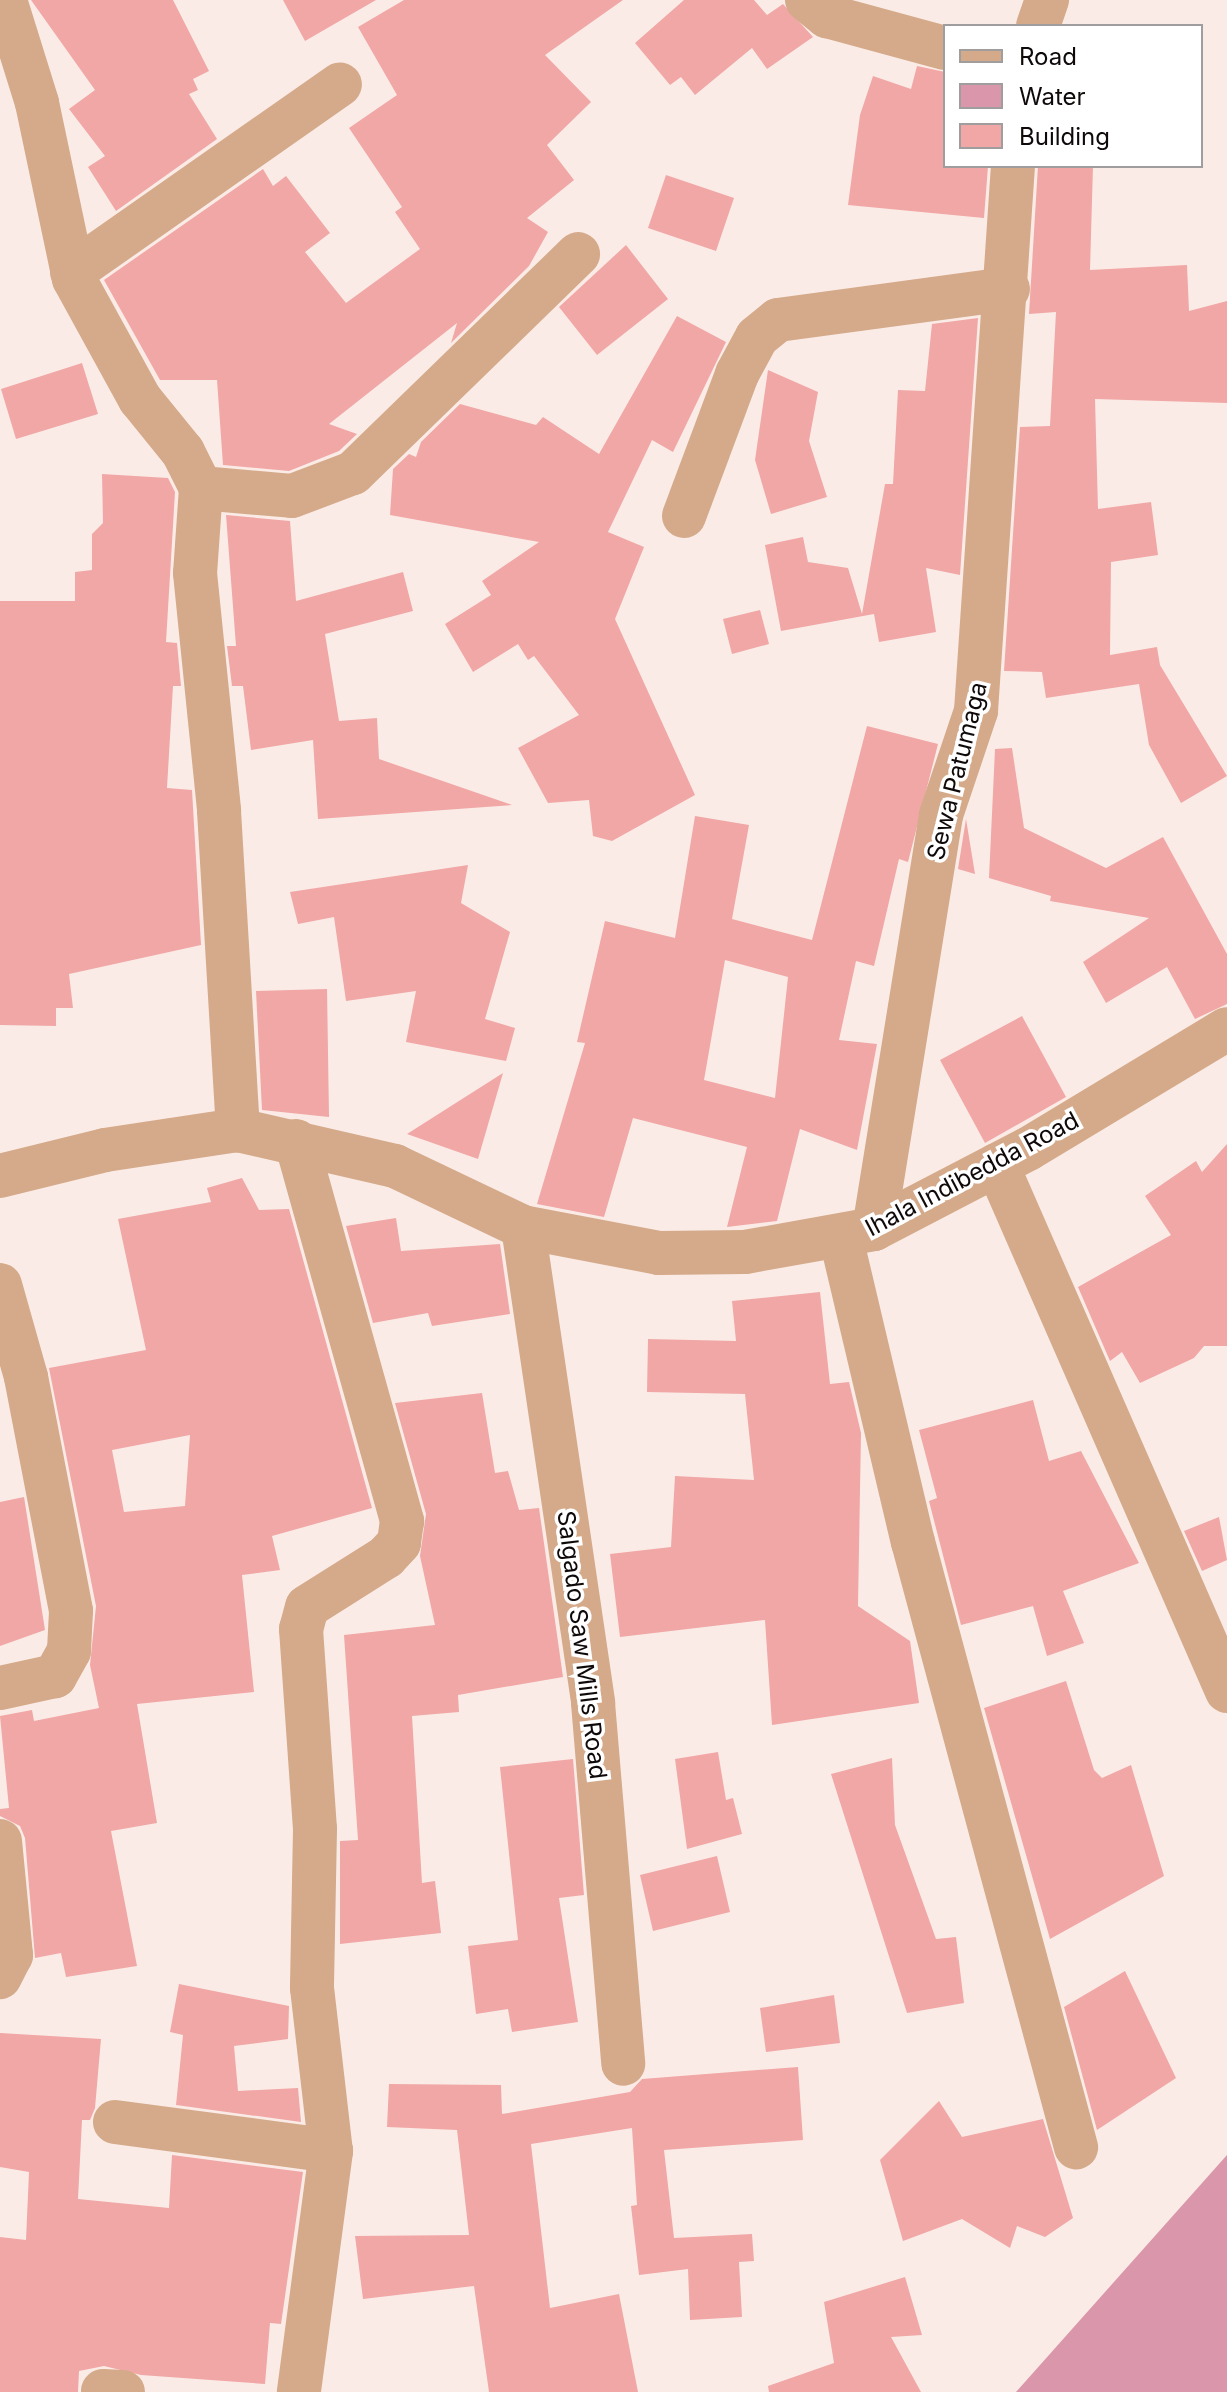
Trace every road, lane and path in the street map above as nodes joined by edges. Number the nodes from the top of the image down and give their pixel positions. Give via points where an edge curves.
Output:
1 (5, 0) edge
2 (807, 0) edge
3 (1047, 0) edge
4 (1039, 24) edge
5 (943, 47) edge
6 (340, 84) dead end
7 (1013, 168) edge
8 (578, 254) dead end
9 (72, 272) junction
10 (1008, 289) junction
11 (201, 488) junction
12 (684, 516) dead end
13 (1227, 1029) edge
14 (238, 1130) junction
15 (296, 1141) junction
16 (997, 1165) junction
17 (0, 1176) edge
18 (523, 1227) junction
19 (858, 1234) junction
20 (0, 1285) edge
21 (0, 1688) edge
22 (1227, 1691) edge
23 (0, 1841) edge
24 (0, 1977) edge
25 (623, 2064) dead end
26 (115, 2122) dead end
27 (1076, 2147) dead end
28 (331, 2151) junction
29 (103, 2391) edge
30 (123, 2392) edge
31 (299, 2392) edge

1 - 9 street via 37,103
2 - 5 street via 827,16
3 - 4 street
6 - 9 street
7 - 10 street, Sewa Patumaga
8 - 11 street via 353,473 292,496
9 - 11 street via 140,399 183,452
10 - 12 street via 778,320 757,337 737,374
10 - 19 street, Sewa Patumaga via 976,711 941,815
11 - 14 street via 195,573 219,811
13 - 16 street, Ihala Indibedda Road
14 - 15 street, Ihala Indibedda Road
14 - 17 street, Ihala Indibedda Road via 105,1150
15 - 18 street, Ihala Indibedda Road via 395,1166
15 - 28 street via 402,1521 399,1543 386,1557 307,1607 301,1629 315,1829 312,1988
16 - 19 street, Ihala Indibedda Road
16 - 22 street
18 - 19 street, Ihala Indibedda Road via 659,1253 745,1252
18 - 25 street, Salgado Saw Mills Road via 593,1703
19 - 27 street via 913,1542
20 - 21 street via 26,1377 71,1611 69,1651 55,1676
23 - 24 street via 11,1955
26 - 28 street
28 - 31 street
29 - 30 street

